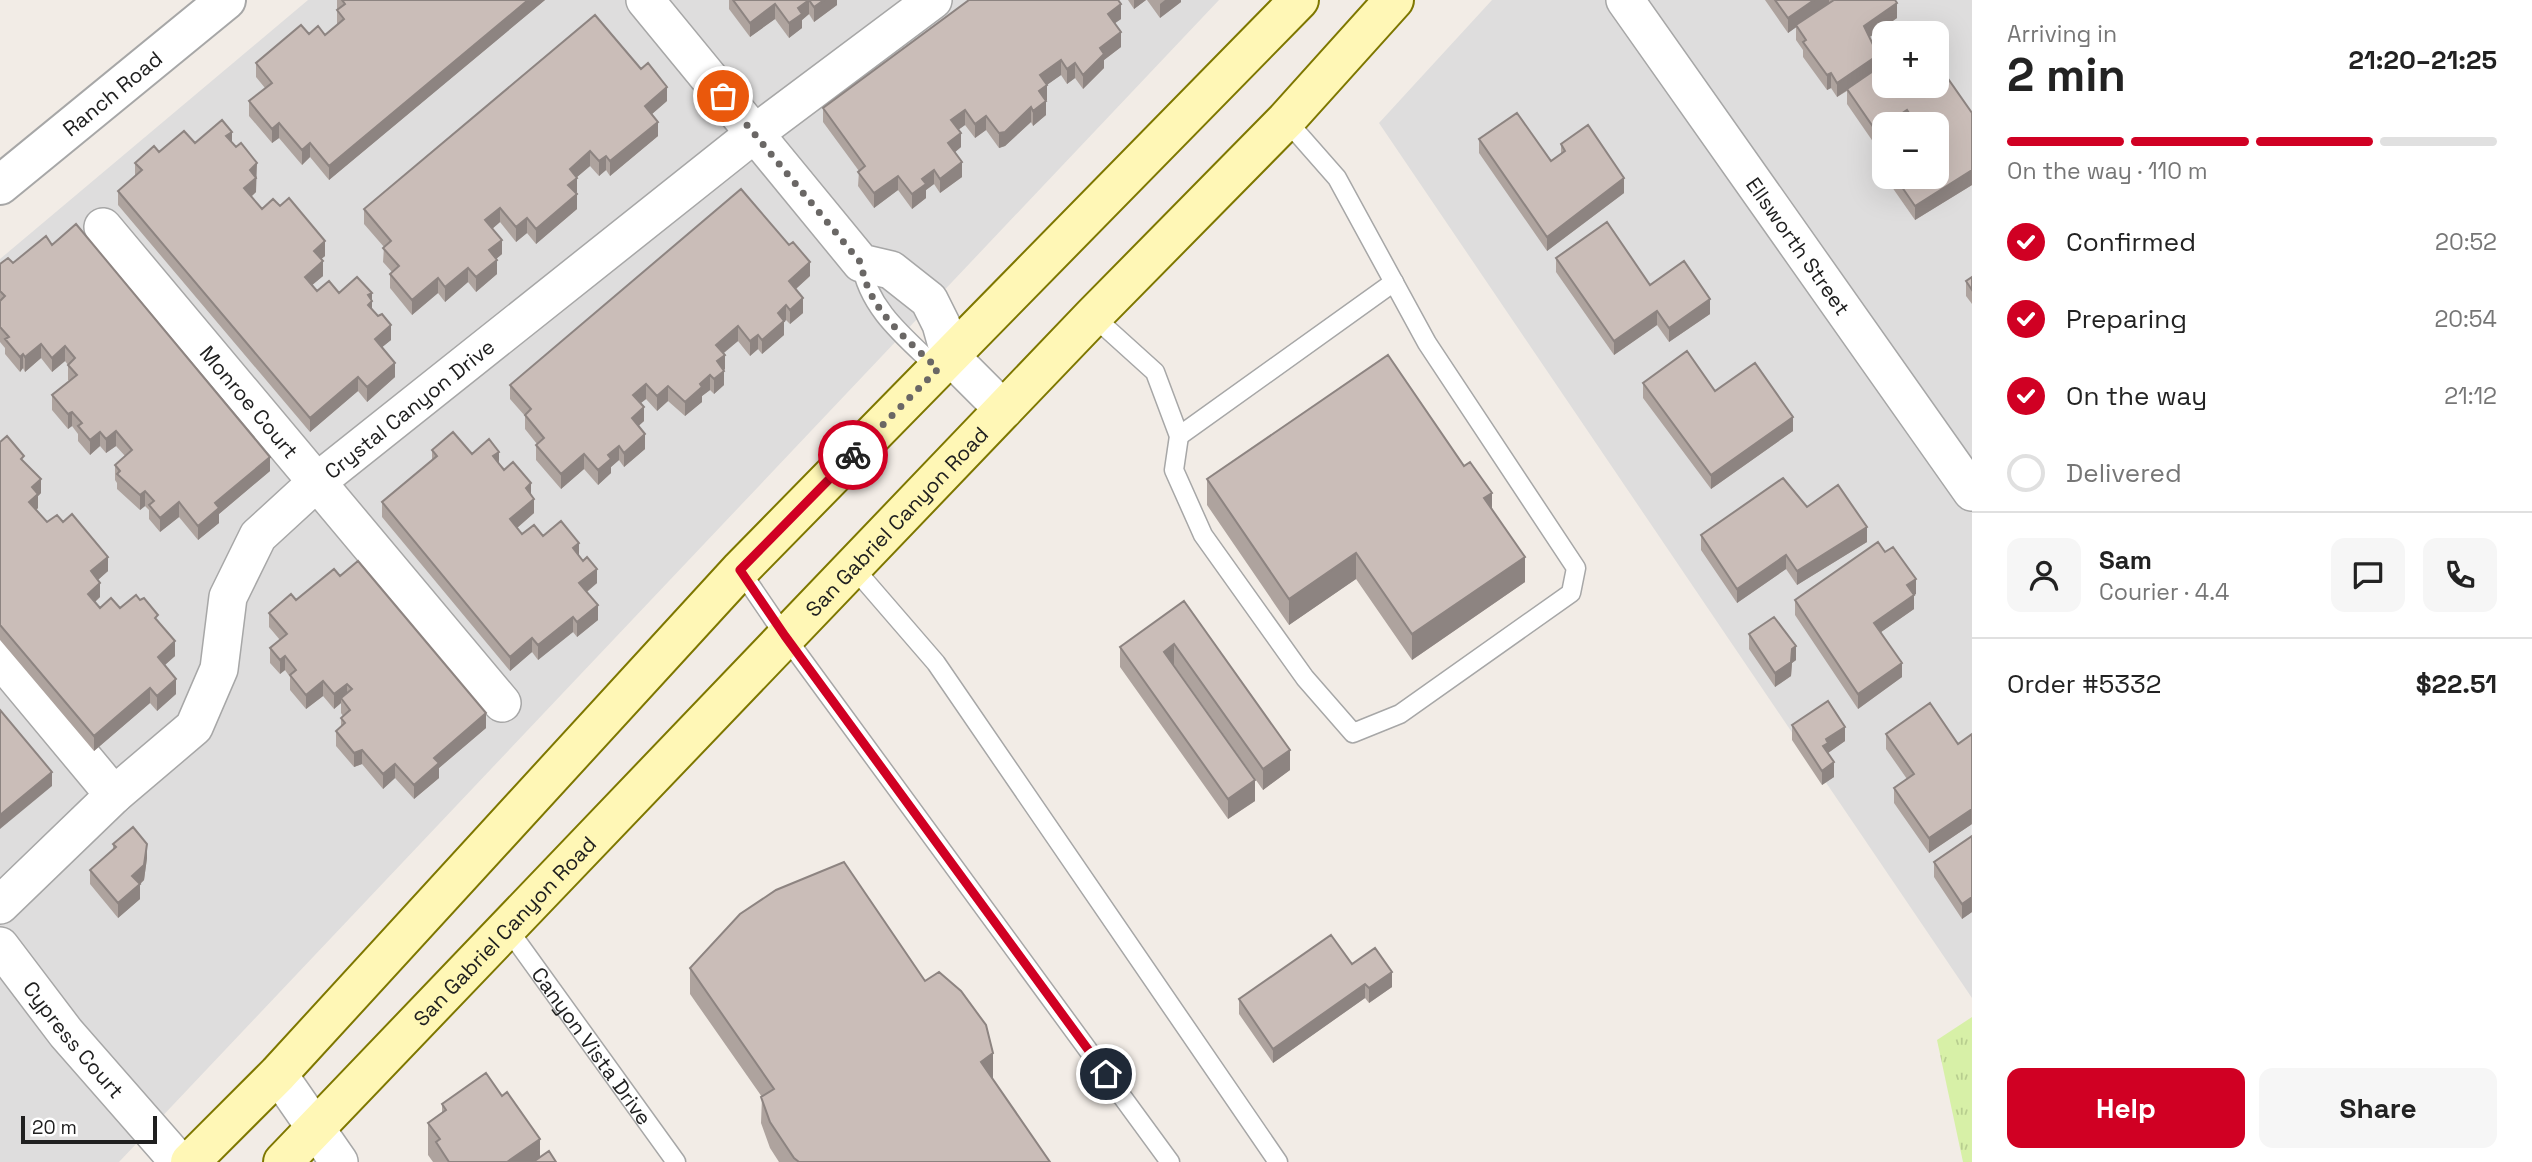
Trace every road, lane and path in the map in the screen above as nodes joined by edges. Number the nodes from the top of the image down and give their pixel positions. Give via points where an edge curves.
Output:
1 (226, 0) edge
2 (645, 0) edge
3 (933, 0) edge
4 (1298, 0) edge
5 (1394, 0) edge
6 (1625, 0) edge
7 (1286, 120) junction
8 (754, 134) junction
9 (0, 186) edge
10 (103, 227) dead end
11 (1394, 282) junction
12 (1093, 316) junction
13 (944, 363) junction
14 (1004, 410) junction
15 (1180, 436) junction
16 (318, 481) junction
17 (1972, 492) edge
18 (853, 567) junction
19 (740, 570) junction
20 (785, 636) junction
21 (0, 658) edge
22 (502, 703) dead end
23 (114, 795) junction
24 (0, 905) edge
25 (508, 929) junction
26 (0, 946) edge
27 (278, 1074) junction
28 (316, 1127) junction
29 (179, 1162) edge
30 (190, 1162) edge
31 (283, 1162) edge
32 (339, 1162) edge
33 (677, 1162) edge
34 (1170, 1162) edge
35 (1278, 1162) edge

1 - 9 street, Ranch Road
2 - 8 street
3 - 8 street, Crystal Canyon Drive
4 - 13 main road
5 - 7 main road, San Gabriel Canyon Road
6 - 17 street, Ellsworth Street
7 - 11 lane via 1338,178
7 - 12 main road, San Gabriel Canyon Road
8 - 13 street via 861,263 891,270 929,300 941,324
8 - 16 street, Crystal Canyon Drive
10 - 16 street, Monroe Court
11 - 15 lane
11 - 15 lane via 1427,343 1576,568 1571,593 1400,714 1353,733 1304,678 1203,535 1174,470
12 - 14 main road, San Gabriel Canyon Road
12 - 15 lane via 1156,372
13 - 14 street
13 - 19 main road
14 - 18 main road, San Gabriel Canyon Road
16 - 22 street, Monroe Court
16 - 23 street, Crystal Canyon Drive via 258,536 228,597 219,669 194,727
18 - 20 main road, San Gabriel Canyon Road
18 - 35 lane via 936,663
19 - 20 lane
19 - 27 main road
20 - 25 main road, San Gabriel Canyon Road
20 - 34 lane
21 - 23 street
23 - 24 street, Crystal Canyon Drive
25 - 28 main road, San Gabriel Canyon Road
25 - 33 lane, Canyon Vista Drive
26 - 29 street, Cypress Court via 66,1033
27 - 28 street
27 - 30 main road
28 - 31 main road, San Gabriel Canyon Road
28 - 32 street

